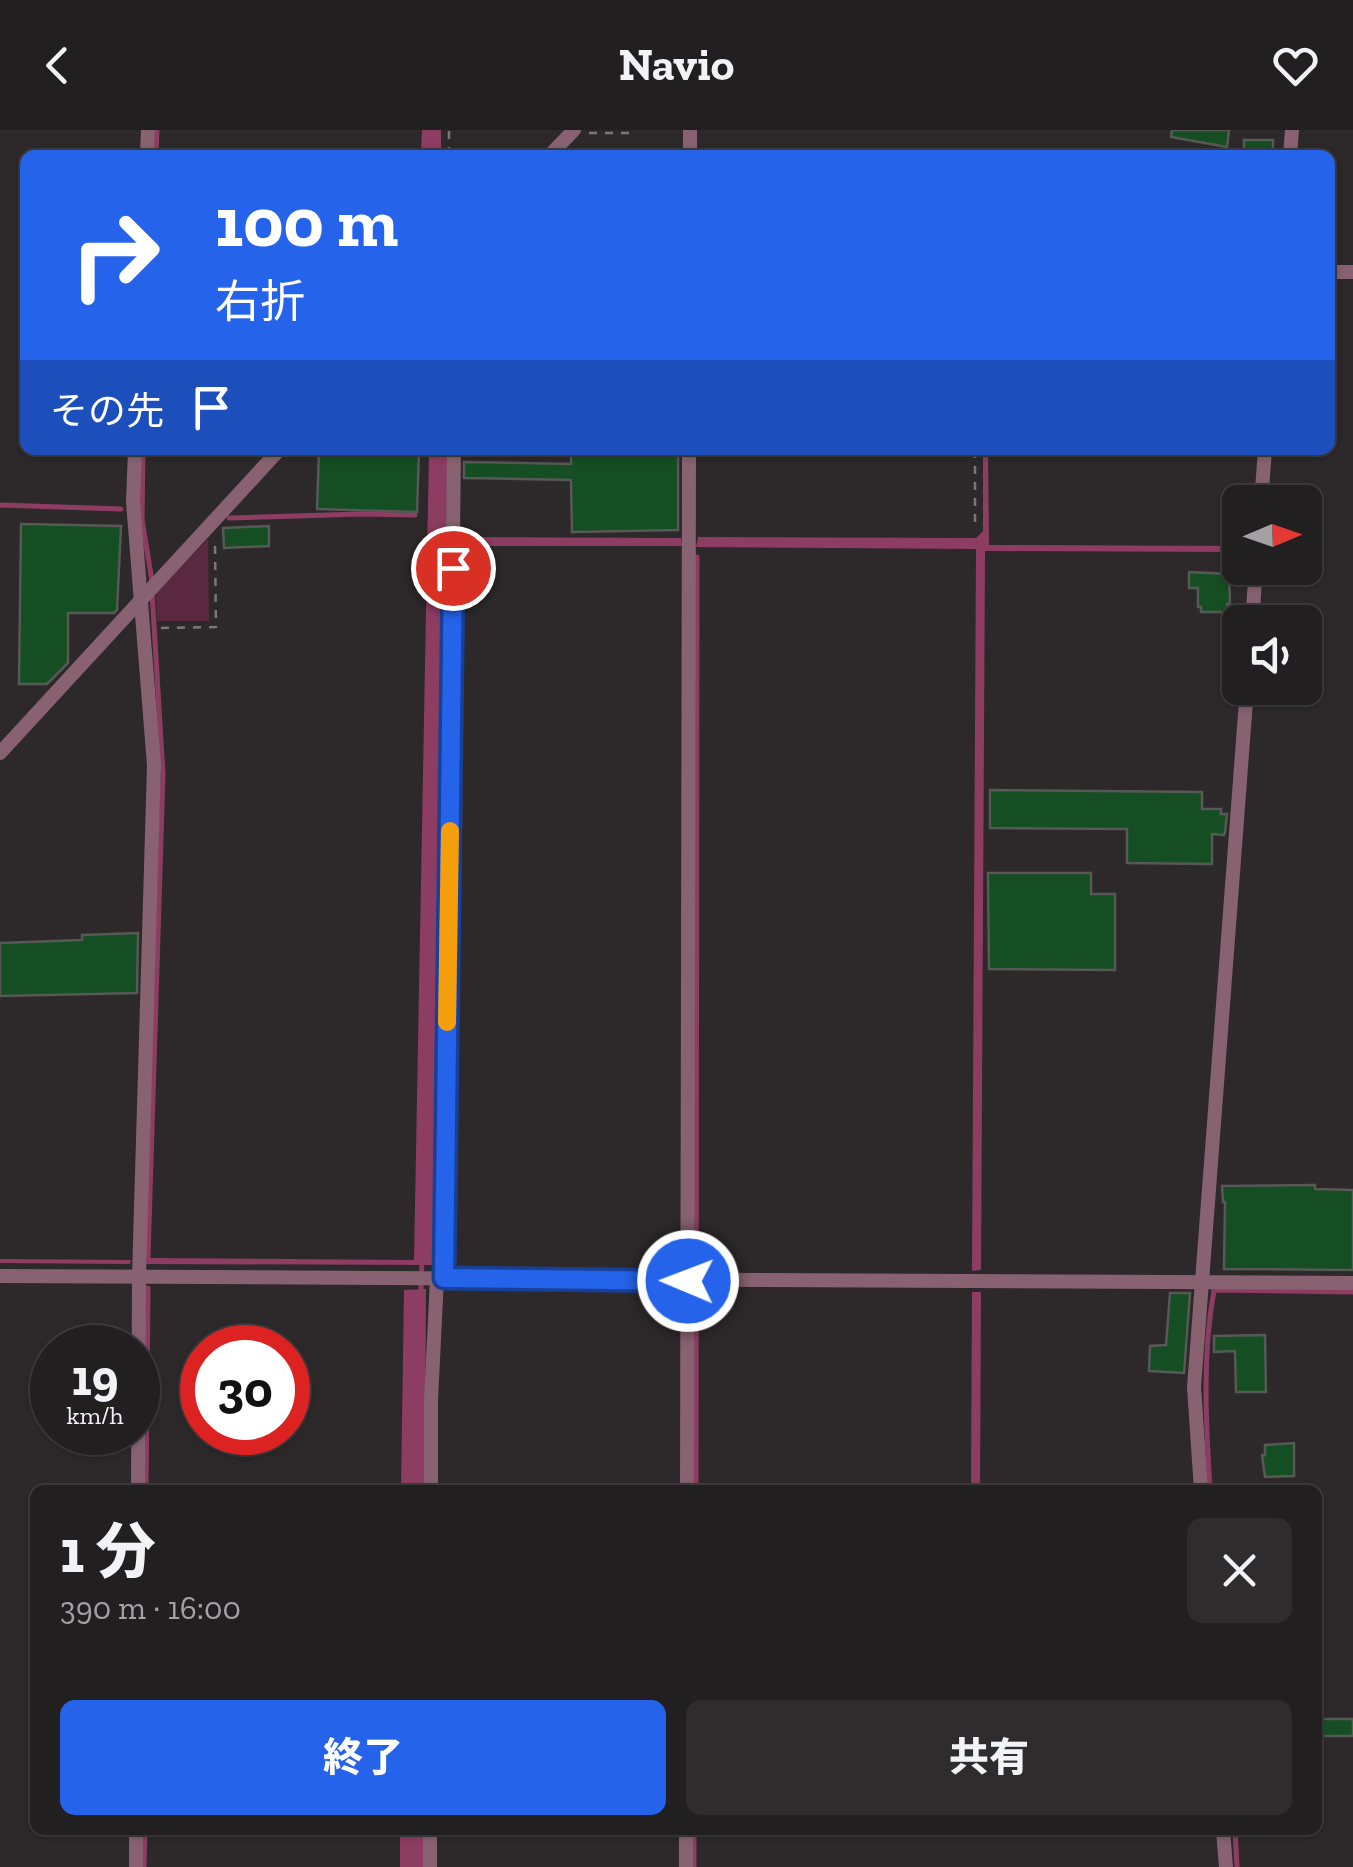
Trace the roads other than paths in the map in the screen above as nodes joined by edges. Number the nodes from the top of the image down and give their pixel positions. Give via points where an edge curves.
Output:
1 (135, 455) edge
2 (274, 455) edge
3 (454, 455) edge
4 (689, 455) edge
5 (1265, 455) edge
6 (1262, 485) edge
7 (142, 599) junction
8 (1246, 705) edge
9 (0, 753) edge
10 (0, 1276) edge
11 (140, 1276) junction
12 (438, 1278) junction
13 (688, 1281) junction
14 (1202, 1282) junction
15 (1353, 1283) edge
16 (138, 1485) edge
17 (431, 1485) edge
18 (687, 1485) edge
19 (1200, 1485) edge
20 (136, 1835) edge
21 (430, 1835) edge
22 (686, 1835) edge
23 (1224, 1835) edge
24 (136, 1867) edge
25 (430, 1867) edge
26 (686, 1867) edge
27 (1226, 1867) edge

1 - 7 street
2 - 7 street
3 - 12 street
4 - 13 street
5 - 6 street
7 - 9 street
7 - 11 street via 154,764
8 - 14 street
10 - 11 street
11 - 12 street
11 - 16 street
12 - 13 street
12 - 17 street
13 - 14 street
13 - 18 street
14 - 15 street
14 - 19 street via 1194,1388
20 - 24 street
21 - 25 street
22 - 26 street
23 - 27 street

